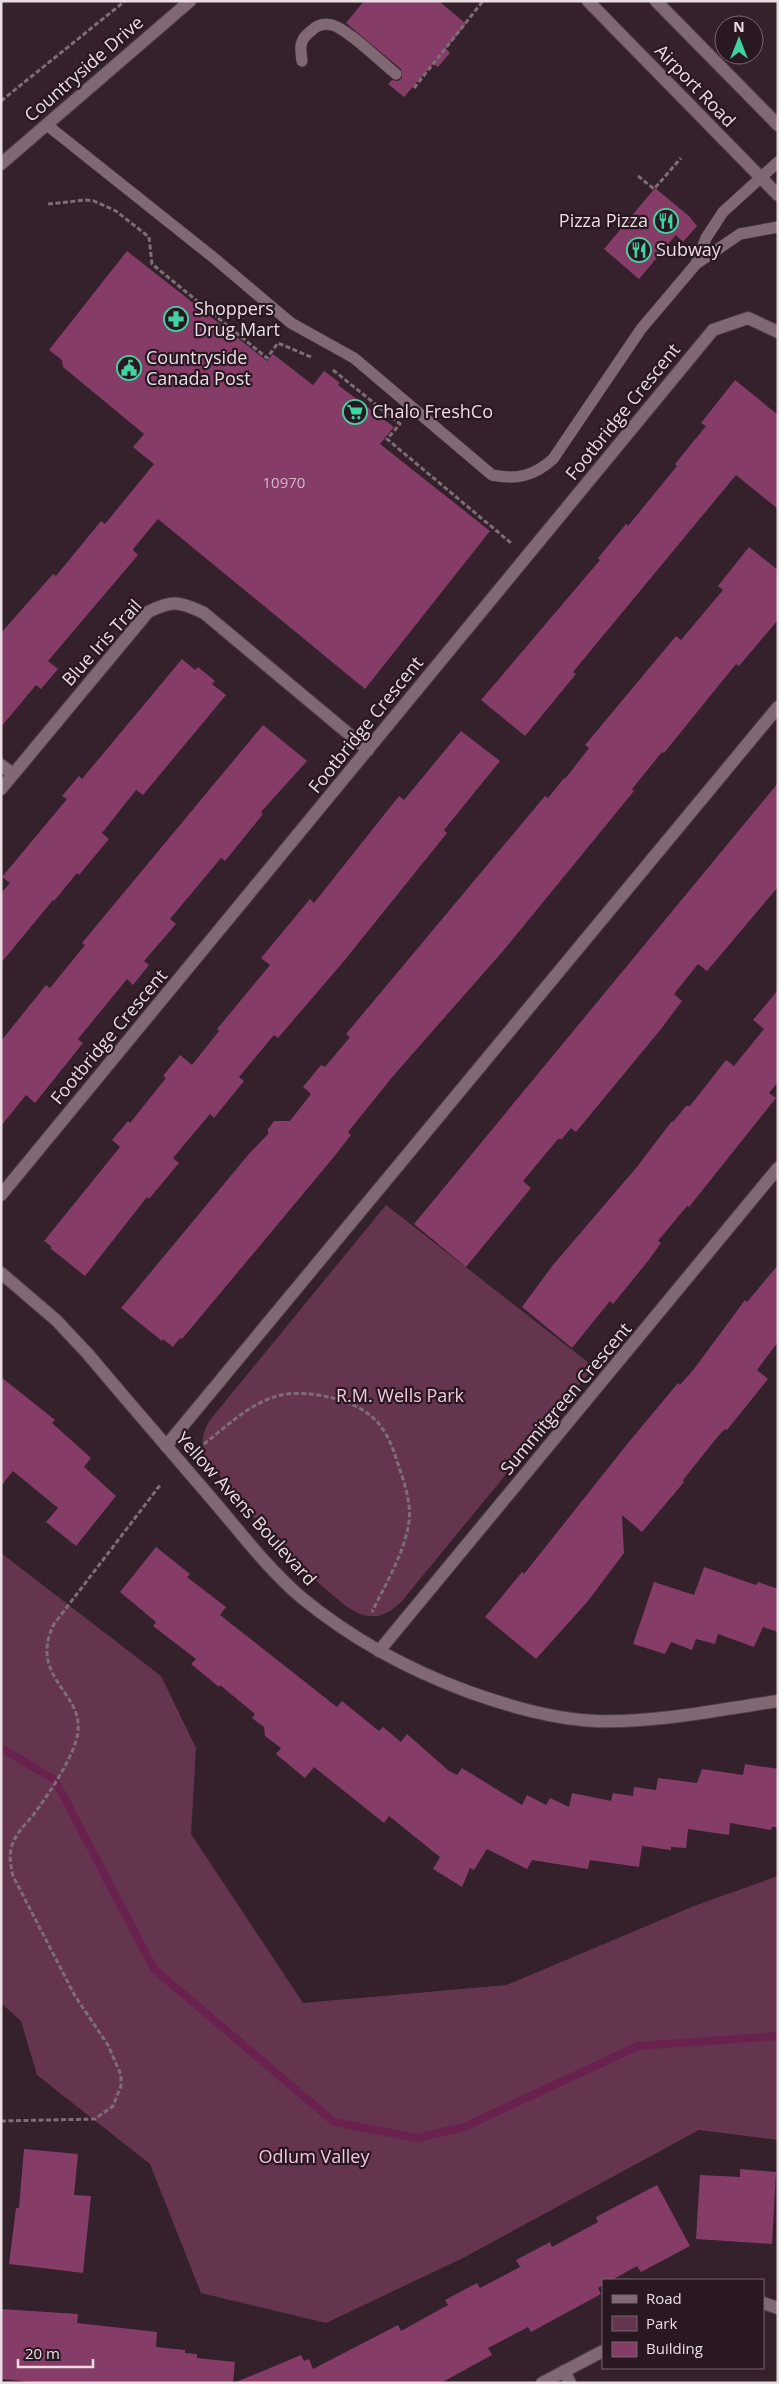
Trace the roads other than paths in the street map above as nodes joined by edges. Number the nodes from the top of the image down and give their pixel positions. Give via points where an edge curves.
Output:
1 (190, 1) edge
2 (588, 1) edge
3 (656, 1) edge
4 (302, 61) dead end
5 (396, 74) dead end
6 (47, 125) junction
7 (778, 125) edge
8 (778, 162) edge
9 (1, 164) edge
10 (761, 178) junction
11 (778, 195) edge
12 (778, 226) edge
13 (696, 264) junction
14 (778, 332) edge
15 (778, 707) edge
16 (368, 750) junction
17 (1, 765) edge
18 (13, 774) junction
19 (1, 789) edge
20 (778, 1168) edge
21 (1, 1195) edge
22 (1, 1273) edge
23 (166, 1446) junction
24 (379, 1651) junction
25 (778, 1701) edge
26 (764, 2303) edge
27 (778, 2308) edge
28 (602, 2352) edge
29 (567, 2377) edge
30 (542, 2383) edge

1 - 6 street, Countryside Drive
2 - 10 street, Airport Road
3 - 7 street, Airport Road
4 - 5 lane via 300,44 303,37 316,27 330,24 343,30
6 - 9 street, Countryside Drive
6 - 13 lane via 291,323 354,358 492,475 525,476 540,470 553,459 641,329
8 - 10 lane
10 - 11 street, Airport Road
10 - 13 lane via 723,212 706,238
12 - 13 lane via 740,234
14 - 16 street, Footbridge Crescent via 748,318 713,330
15 - 23 street
16 - 18 street, Blue Iris Trail via 204,612 186,604 165,603 148,612
16 - 21 street, Footbridge Crescent
17 - 18 street
18 - 19 street, Blue Iris Trail
20 - 24 street, Summitgreen Crescent
22 - 23 street, Yellow Avens Boulevard via 56,1320
23 - 24 street, Yellow Avens Boulevard via 283,1580 336,1625
24 - 25 street, Yellow Avens Boulevard via 459,1688 554,1716 595,1721 663,1718
26 - 27 street
28 - 29 street
29 - 30 street

